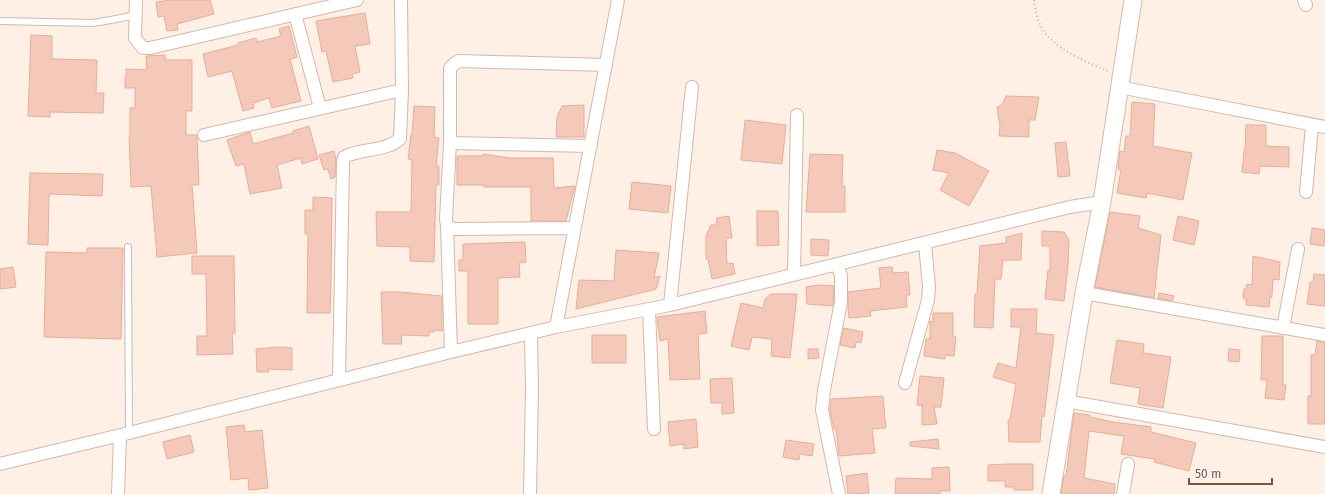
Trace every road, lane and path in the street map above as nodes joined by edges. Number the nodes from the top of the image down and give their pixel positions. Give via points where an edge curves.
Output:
1 (136, 0) edge
2 (356, 0) edge
3 (402, 0) edge
4 (618, 0) edge
5 (1034, 0) edge
6 (1132, 0) edge
7 (295, 14) junction
8 (136, 15) junction
9 (0, 21) edge
10 (606, 65) junction
11 (1120, 82) junction
12 (692, 86) dead end
13 (402, 90) junction
14 (320, 108) junction
15 (797, 115) dead end
16 (1312, 126) junction
17 (1325, 127) edge
18 (204, 134) dead end
19 (450, 143) junction
20 (591, 146) junction
21 (1306, 192) dead end
22 (1102, 202) junction
23 (447, 226) junction
24 (575, 228) junction
25 (925, 243) junction
26 (128, 247) dead end
27 (1298, 249) dead end
28 (837, 264) junction
29 (794, 275) junction
30 (1084, 293) junction
31 (670, 305) junction
32 (649, 310) junction
33 (556, 327) junction
34 (1283, 328) junction
35 (531, 334) junction
36 (1325, 335) edge
37 (452, 352) junction
38 (339, 380) junction
39 (906, 382) dead end
40 (1066, 401) junction
41 (654, 429) dead end
42 (124, 434) junction
43 (1325, 448) edge
44 (0, 464) edge
45 (1128, 464) dead end
46 (118, 494) edge
47 (530, 494) edge
48 (839, 494) edge
49 (1051, 494) edge
50 (1123, 494) edge

1 - 8 street
2 - 7 street
3 - 13 street
4 - 10 street
5 - 11 path via 1035,11 1042,28 1054,42
6 - 11 main road
7 - 8 street via 150,48 143,48 135,38
7 - 14 street
8 - 9 lane via 93,23
10 - 19 street via 459,61 450,68
10 - 20 street
11 - 16 street
11 - 22 main road
12 - 31 street
13 - 14 street
13 - 38 street via 400,139 386,147 344,157
14 - 18 street
15 - 29 street
16 - 17 street
16 - 21 street
19 - 20 street
19 - 23 street
20 - 24 street
22 - 25 street via 1070,207
22 - 30 main road
23 - 24 street via 454,229
23 - 37 street
24 - 33 street
25 - 28 street
25 - 39 street via 928,300
26 - 42 lane
27 - 34 street
28 - 29 street
28 - 48 street via 841,302 822,410
29 - 31 street
30 - 34 street
30 - 40 main road
31 - 32 street
32 - 33 street
32 - 41 street
33 - 35 street
34 - 36 street
35 - 37 street
35 - 47 street
37 - 38 street
38 - 42 street
40 - 43 street
40 - 49 main road
42 - 44 street
42 - 46 street
45 - 50 street

